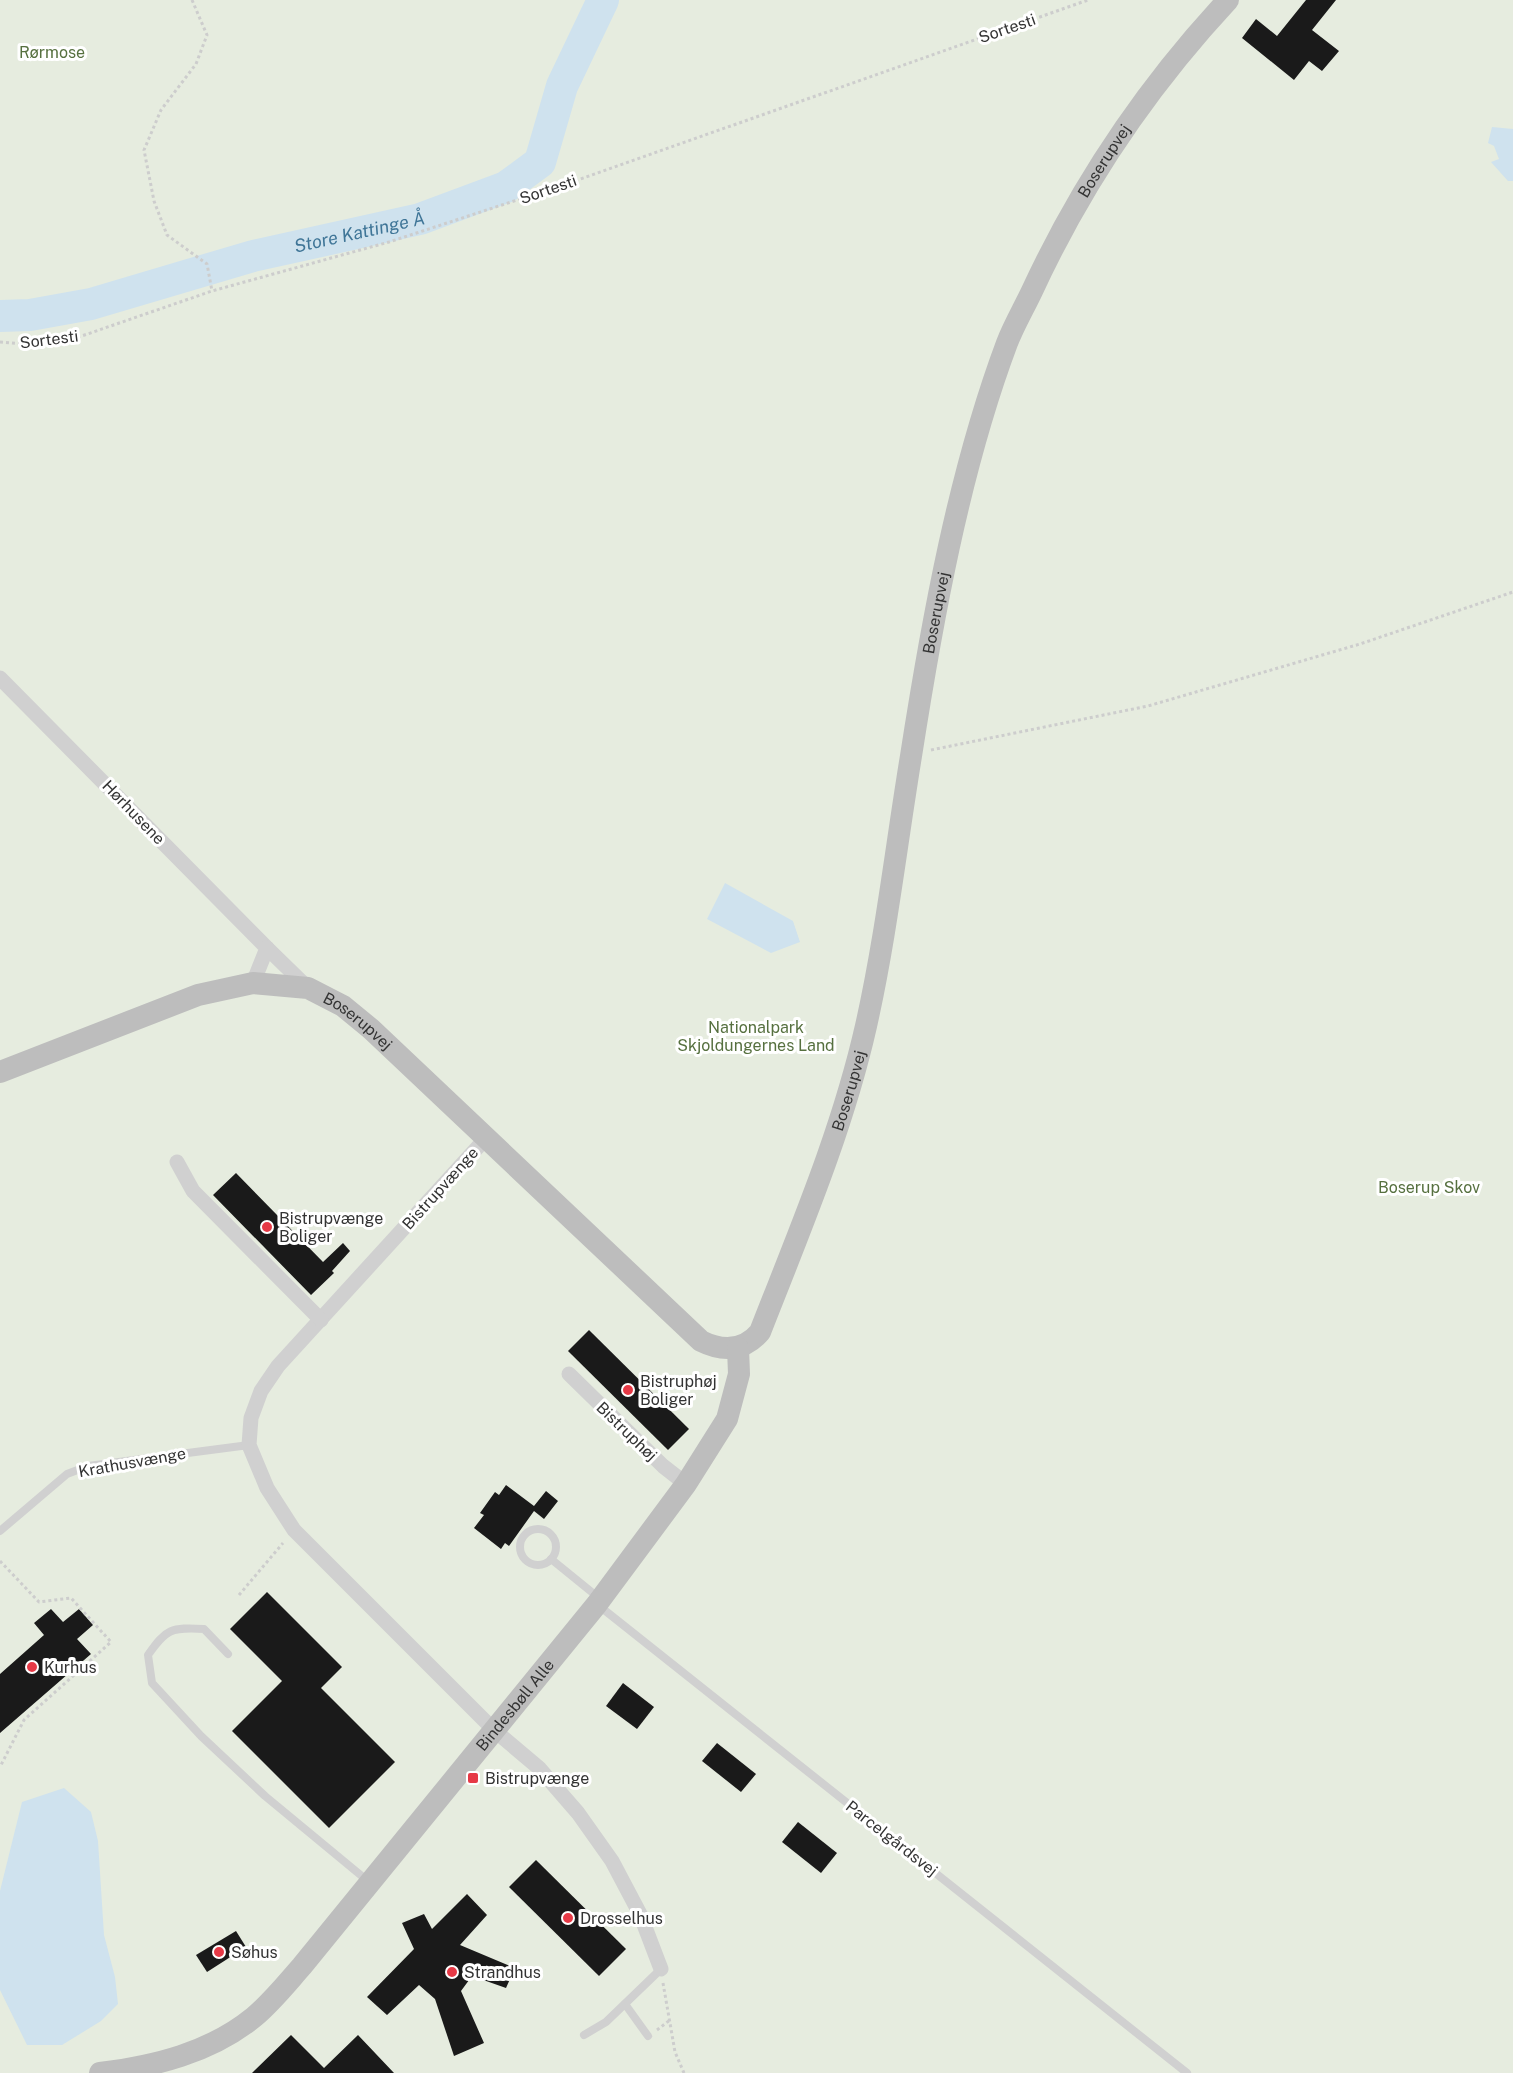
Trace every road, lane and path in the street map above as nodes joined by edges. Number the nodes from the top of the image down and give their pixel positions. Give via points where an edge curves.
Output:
1 (192, 0) edge
2 (1088, 0) edge
3 (1228, 0) edge
4 (212, 291) junction
5 (0, 342) edge
6 (1513, 592) edge
7 (0, 678) edge
8 (911, 754) junction
9 (267, 948) junction
10 (253, 983) junction
11 (308, 988) junction
12 (0, 1072) edge
13 (487, 1137) junction
14 (177, 1162) dead end
15 (321, 1320) junction
16 (738, 1348) junction
17 (569, 1374) dead end
18 (249, 1445) junction
19 (686, 1485) junction
20 (294, 1530) junction
21 (0, 1531) edge
22 (551, 1559) junction
23 (0, 1561) edge
24 (239, 1595) dead end
25 (598, 1601) junction
26 (228, 1654) dead end
27 (494, 1730) junction
28 (0, 1767) edge
29 (370, 1882) junction
30 (661, 1969) junction
31 (625, 2004) junction
32 (584, 2035) dead end
33 (648, 2036) dead end
34 (151, 2070) edge
35 (100, 2073) edge
36 (684, 2073) edge
37 (1187, 2073) edge

1 - 4 path via 207,35 196,64 161,110 144,150 154,201 167,236 207,264
2 - 4 path, Sortesti via 389,242
3 - 8 street, Boserupvej via 1173,60 1104,155 1049,254 1008,342 971,462 940,593
4 - 5 path, Sortesti via 73,339
6 - 8 path via 1360,644 1148,706
7 - 9 street, Hørhusene
8 - 16 street, Boserupvej via 882,949 865,1031 834,1140 760,1332
9 - 10 street
9 - 11 street, Hørhusene
10 - 11 street, Boserupvej
10 - 12 street, Boserupvej via 198,995
11 - 13 street, Boserupvej via 343,1006 371,1029
13 - 15 street, Bistrupvænge
13 - 16 street, Boserupvej via 701,1341 718,1348
14 - 15 street via 193,1191
15 - 18 street, Bistrupvænge via 278,1366 261,1391 251,1418
16 - 19 street, Bindesbøll Alle via 739,1374 727,1419
17 - 19 street, Bistruphøj
18 - 20 street, Bistrupvænge via 267,1488
18 - 21 lane, Krathusvænge via 88,1466 67,1474
19 - 25 street, Bindesbøll Alle
20 - 24 path
20 - 27 street, Bistrupvænge
22 - 22 lane via 555,1541 549,1534 541,1529 524,1535 520,1553 526,1560 543,1564
22 - 25 lane, Parcelgårdsvej
23 - 28 path via 39,1602 71,1598 111,1642 24,1720
25 - 27 street, Bindesbøll Alle
25 - 37 lane, Parcelgårdsvej
26 - 29 lane via 204,1629 181,1628 162,1635 148,1655 152,1683 265,1796
27 - 29 street, Bindesbøll Alle
27 - 30 street, Bistrupvænge via 539,1768 592,1832 640,1914
29 - 34 street, Bindesbøll Alle via 302,1966 254,2017 208,2046
30 - 31 lane
30 - 36 path via 675,2052
31 - 32 lane
31 - 33 lane
34 - 35 street, Bindesbøll Alle

